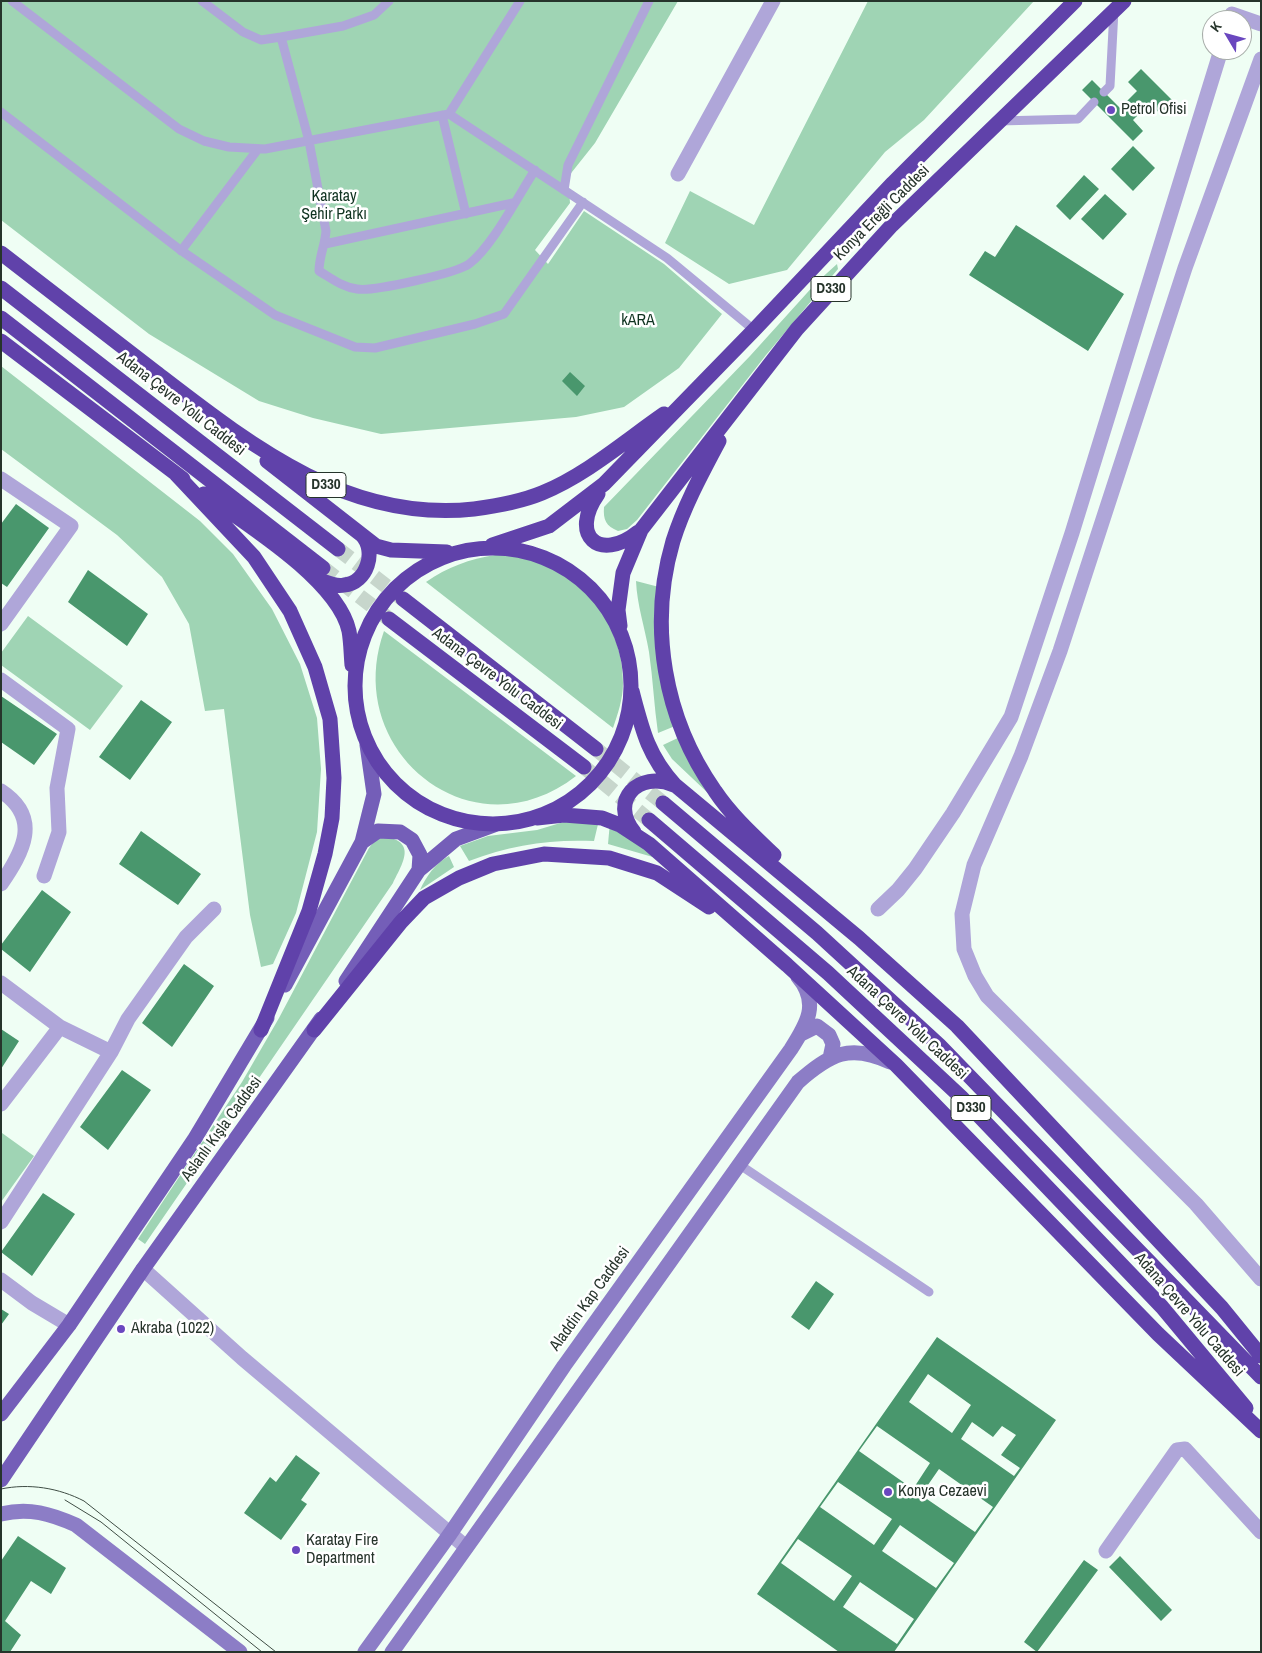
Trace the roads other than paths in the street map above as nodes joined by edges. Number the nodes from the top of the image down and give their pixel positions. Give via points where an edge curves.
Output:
1 (12, 1) edge
2 (202, 1) edge
3 (389, 1) edge
4 (520, 1) edge
5 (649, 1) edge
6 (773, 1) edge
7 (1075, 1) edge
8 (1119, 6) edge
9 (281, 37) junction
10 (1261, 59) edge
11 (1218, 60) edge
12 (1104, 92) dead end
13 (1094, 102) dead end
14 (1, 112) edge
15 (446, 115) junction
16 (999, 121) junction
17 (309, 141) junction
18 (258, 149) junction
19 (535, 170) junction
20 (678, 174) dead end
21 (564, 190) junction
22 (583, 202) junction
23 (513, 203) junction
24 (466, 214) junction
25 (325, 244) junction
26 (181, 251) junction
27 (1, 253) edge
28 (1, 288) edge
29 (1, 318) edge
30 (754, 330) junction
31 (1, 340) edge
32 (690, 396) junction
33 (738, 404) junction
34 (226, 426) junction
35 (176, 474) junction
36 (1, 479) edge
37 (604, 484) junction
38 (355, 529) junction
39 (641, 530) junction
40 (486, 547) junction
41 (338, 549) tunnel mouth
42 (456, 552) junction
43 (320, 573) junction
44 (403, 599) tunnel mouth
45 (4, 616) edge
46 (389, 619) tunnel mouth
47 (620, 630) junction
48 (1, 680) edge
49 (632, 691) junction
50 (355, 704) junction
51 (367, 745) junction
52 (596, 749) tunnel mouth
53 (584, 767) tunnel mouth
54 (675, 785) junction
55 (1, 791) edge
56 (663, 803) tunnel mouth
57 (536, 818) junction
58 (649, 820) tunnel mouth
59 (494, 825) junction
60 (637, 836) junction
61 (362, 842) junction
62 (419, 870) junction
63 (44, 876) dead end
64 (1, 884) edge
65 (878, 908) dead end
66 (214, 910) dead end
67 (757, 938) junction
68 (859, 938) junction
69 (787, 965) junction
70 (1, 983) edge
71 (60, 1027) junction
72 (261, 1030) junction
73 (314, 1030) junction
74 (800, 1034) junction
75 (111, 1052) junction
76 (830, 1058) junction
77 (896, 1065) junction
78 (1, 1104) edge
79 (740, 1165) junction
80 (1, 1222) edge
81 (143, 1269) junction
82 (1, 1280) edge
83 (1261, 1280) edge
84 (929, 1292) dead end
85 (69, 1325) junction
86 (1261, 1356) edge
87 (1261, 1377) edge
88 (4, 1409) edge
89 (1261, 1429) edge
90 (33, 1431) junction
91 (1, 1463) edge
92 (1, 1480) edge
93 (1, 1514) edge
94 (1261, 1532) edge
95 (450, 1534) junction
96 (466, 1547) junction
97 (1106, 1550) dead end
98 (240, 1652) edge
99 (365, 1652) edge
100 (392, 1652) edge

1 - 18 lane via 179,129 229,147
2 - 9 lane via 243,32 261,40
3 - 9 lane via 374,15 343,26
4 - 15 lane
5 - 21 lane via 568,165
6 - 20 street
7 - 30 highway, Konya Ereğli Caddesi / D330 via 893,183
8 - 12 lane via 1110,86
8 - 16 highway, Konya Ereğli Caddesi / D330
9 - 17 lane
10 - 83 street via 1185,268 1060,651 1021,756 974,865 962,914 964,949 987,996 1196,1204
11 - 65 street via 1072,533 1011,717 915,869
13 - 16 lane via 1078,119
14 - 26 lane
15 - 17 lane
15 - 19 lane
15 - 24 lane
16 - 33 highway, Konya Ereğli Caddesi / D330 via 851,268 797,329
17 - 18 lane
17 - 25 lane via 326,231
18 - 26 lane
19 - 21 lane
19 - 23 lane
21 - 22 lane
22 - 26 lane via 504,314 375,348 355,347 275,315
22 - 30 lane via 667,258
23 - 24 lane
23 - 25 lane via 468,266 403,284 358,290 342,285 319,270
24 - 25 lane
27 - 34 highway, D330
28 - 41 highway, Adana Çevre Yolu Caddesi / D330
29 - 43 highway
30 - 32 highway, Konya Ereğli Caddesi / D330
31 - 35 highway
32 - 34 highway, D330 via 541,494 502,506 465,510 426,511 360,499 308,477
32 - 37 highway, Konya Ereğli Caddesi
33 - 39 highway, Konya Ereğli Caddesi / D330
33 - 68 highway via 686,508 674,541 661,609 666,675 683,733 716,793
34 - 38 highway
35 - 43 highway
35 - 72 highway via 254,557 290,611 315,667 330,719 334,778 326,854 309,911
36 - 45 street via 72,526
37 - 39 highway via 588,510 587,533 602,546 614,546 626,542
37 - 40 highway, Konya Ereğli Caddesi via 549,526
38 - 42 highway via 376,546 391,550
38 - 43 highway via 368,546 368,564 361,576 354,583 337,586
39 - 47 highway, Konya Ereğli Caddesi / D330 via 623,573 618,610
40 - 42 highway
40 - 47 highway via 519,550 558,564 580,578 603,601
42 - 50 highway via 415,572 382,603 366,630 359,651
43 - 50 highway via 348,629
44 - 52 highway, Adana Çevre Yolu Caddesi
46 - 53 highway, Adana Çevre Yolu Caddesi
47 - 49 highway via 629,660
48 - 63 street via 68,729 57,788 59,832
49 - 54 highway via 648,748
49 - 57 highway via 624,732 604,769 574,799
50 - 51 highway
51 - 59 highway via 380,768 419,804 442,816 467,823
51 - 61 main road, Aslanlı Kışla Caddesi via 374,794
54 - 60 highway via 655,779 644,781 627,799 625,818
54 - 68 highway
55 - 64 street via 12,798 22,813 26,828 19,856
56 - 87 highway, Adana Çevre Yolu Caddesi / D330 via 817,933 939,1046
57 - 59 highway
57 - 60 highway via 564,815 602,818
58 - 89 highway, Adana Çevre Yolu Caddesi / D330 via 828,973 960,1097 1162,1307 1221,1375
59 - 62 main road, Aslanlı Kışla Caddesi via 456,839
60 - 67 highway
61 - 62 main road via 378,831 400,832 412,840 420,855
61 - 72 main road, Aslanlı Kışla Caddesi
62 - 73 main road, Aslanlı Kışla Caddesi
66 - 75 street via 186,937 128,1020
67 - 69 highway
67 - 73 highway via 657,873 609,858 571,854 544,854 509,860 459,878 424,898
68 - 86 highway via 957,1026 1004,1074 1222,1308
69 - 74 street, Aladdin Kap Caddesi via 807,987 809,1018
69 - 77 highway
70 - 71 street
71 - 75 street
71 - 78 street
72 - 85 main road, Aslanlı Kışla Caddesi via 194,1140
73 - 81 main road, Aslanlı Kışla Caddesi
74 - 76 street via 817,1026 823,1029 834,1044
74 - 95 street, Aladdin Kap Caddesi via 564,1366
75 - 80 street
76 - 77 street via 849,1052 871,1053
76 - 79 street via 798,1082
77 - 89 highway via 1158,1334
79 - 84 lane
79 - 96 street
81 - 90 main road, Aslanlı Kışla Caddesi
81 - 95 street via 242,1358
82 - 85 street
85 - 88 main road, Aslanlı Kışla Caddesi
90 - 91 main road
90 - 92 main road, Aslanlı Kışla Caddesi
93 - 98 street via 19,1510 38,1512 76,1526
94 - 97 street via 1185,1449 1177,1450
95 - 96 street
95 - 99 street, Aladdin Kap Caddesi
96 - 100 street

